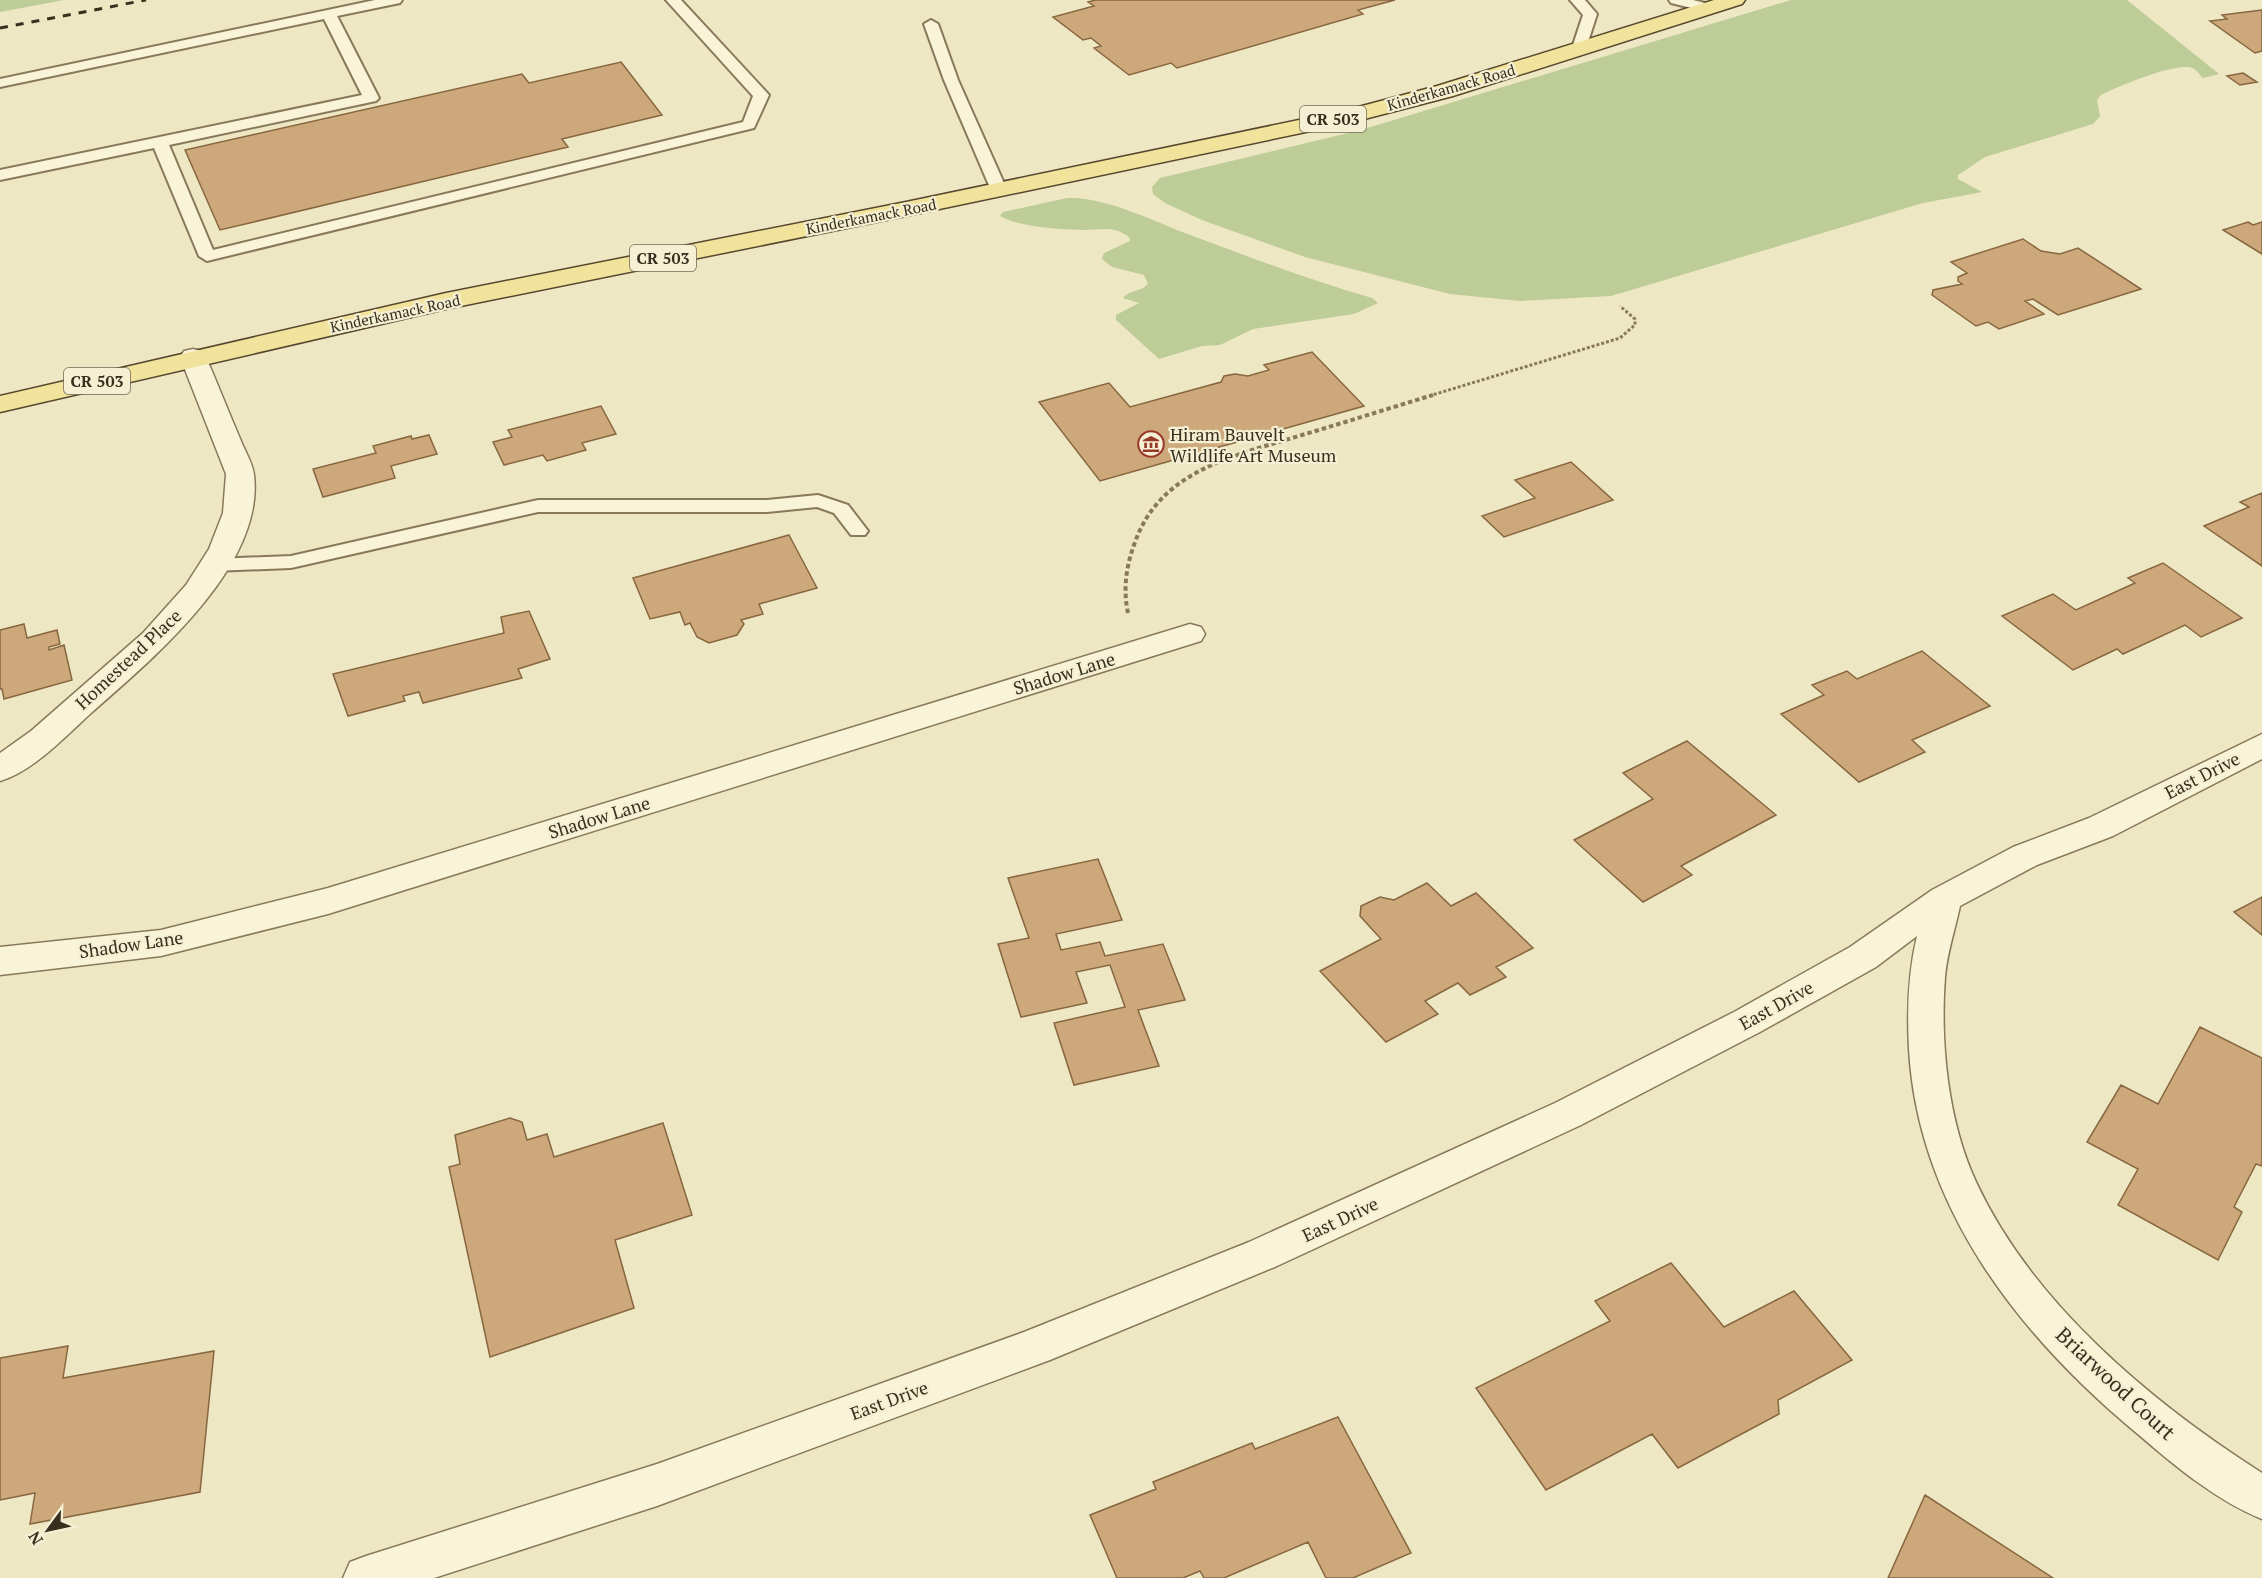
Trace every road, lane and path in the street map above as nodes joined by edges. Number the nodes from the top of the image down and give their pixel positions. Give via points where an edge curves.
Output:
1 (395, 0) edge
2 (673, 0) edge
3 (1577, 0) edge
4 (1676, 0) edge
5 (1735, 0) edge
6 (1708, 8) junction
7 (329, 14) junction
8 (932, 24) dead end
9 (1579, 48) junction
10 (0, 84) edge
11 (160, 142) junction
12 (0, 175) edge
13 (999, 190) junction
14 (1620, 306) dead end
15 (193, 357) junction
16 (0, 404) edge
17 (858, 531) dead end
18 (214, 565) junction
19 (1190, 634) dead end
20 (1146, 648) junction
21 (2262, 745) edge
22 (0, 770) edge
23 (1944, 899) junction
24 (0, 961) edge
25 (2262, 1498) edge
26 (366, 1578) edge

1 - 7 lane
2 - 11 lane via 761,95 749,125 207,256
3 - 9 lane via 1590,14
4 - 6 lane
5 - 6 main road, Kinderkamack Road / CR 503
6 - 9 main road, Kinderkamack Road / CR 503
7 - 10 lane
7 - 11 lane via 371,98
8 - 13 lane via 951,80
9 - 13 main road, Kinderkamack Road / CR 503 via 1445,91 1349,116
11 - 12 lane
13 - 15 main road, Kinderkamack Road / CR 503 via 446,301
14 - 20 path via 1635,319 1635,325 1620,338 1220,460 1172,486 1156,500 1141,523 1127,568 1127,612
15 - 16 main road, Kinderkamack Road / CR 503
15 - 18 street, Homestead Place via 240,474 237,513
17 - 18 lane via 842,509 818,501 767,506 538,506 291,562
18 - 22 street, Homestead Place via 197,592 154,640 42,739
19 - 20 street, Shadow Lane
20 - 24 street, Shadow Lane via 328,901 161,944
21 - 23 street, East Drive via 2101,827 2025,856
23 - 25 street, Briarwood Court via 1927,978 1927,1057 1943,1143 1959,1188 2005,1265 2066,1342 2155,1424
23 - 26 street, East Drive via 1863,957 1747,1022 1568,1114 1263,1254 1035,1347 657,1485

